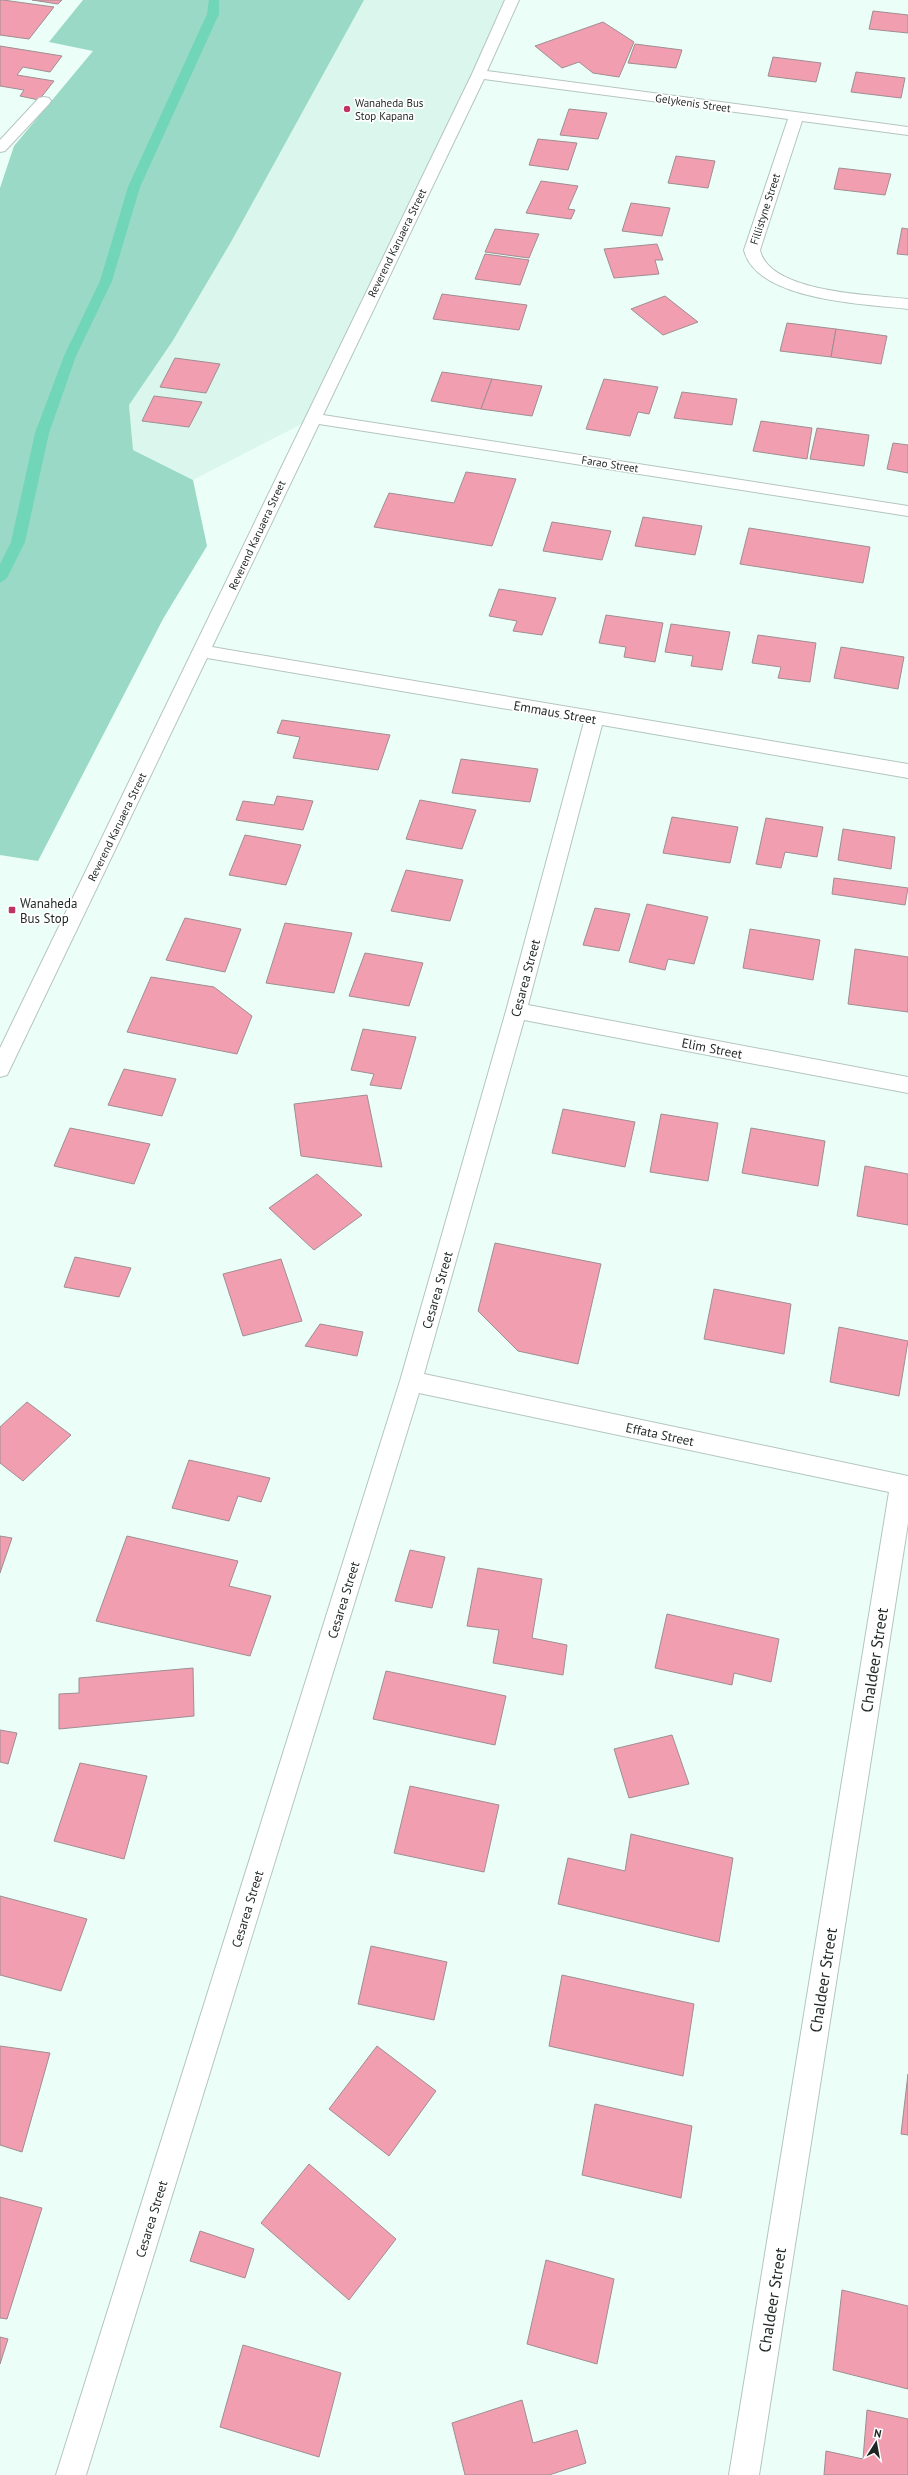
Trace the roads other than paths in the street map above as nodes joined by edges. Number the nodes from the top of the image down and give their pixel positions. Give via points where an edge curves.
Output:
1 (512, 0) edge
2 (479, 74) junction
3 (44, 101) dead end
4 (796, 117) junction
5 (908, 131) edge
6 (0, 148) edge
7 (908, 304) edge
8 (313, 418) junction
9 (908, 510) edge
10 (202, 651) junction
11 (594, 719) junction
12 (908, 772) edge
13 (516, 1011) junction
14 (0, 1069) edge
15 (908, 1085) edge
16 (411, 1381) junction
17 (905, 1485) edge
18 (71, 2475) edge
19 (744, 2475) edge

1 - 2 street, Reverend Karuaera Street
2 - 4 street, Gelykenis Street
2 - 8 street, Reverend Karuaera Street
3 - 6 street
4 - 5 street, Gelykenis Street
4 - 7 street, Fillistyne Street via 752,250 757,266 791,285
8 - 9 street, Farao Street
8 - 10 street, Reverend Karuaera Street
10 - 11 street, Emmaus Street
10 - 14 street, Reverend Karuaera Street
11 - 12 street, Emmaus Street
11 - 13 street, Cesarea Street
13 - 15 street, Elim Street
13 - 16 street, Cesarea Street
16 - 17 street, Effata Street
16 - 18 street, Cesarea Street
17 - 19 street, Chaldeer Street

